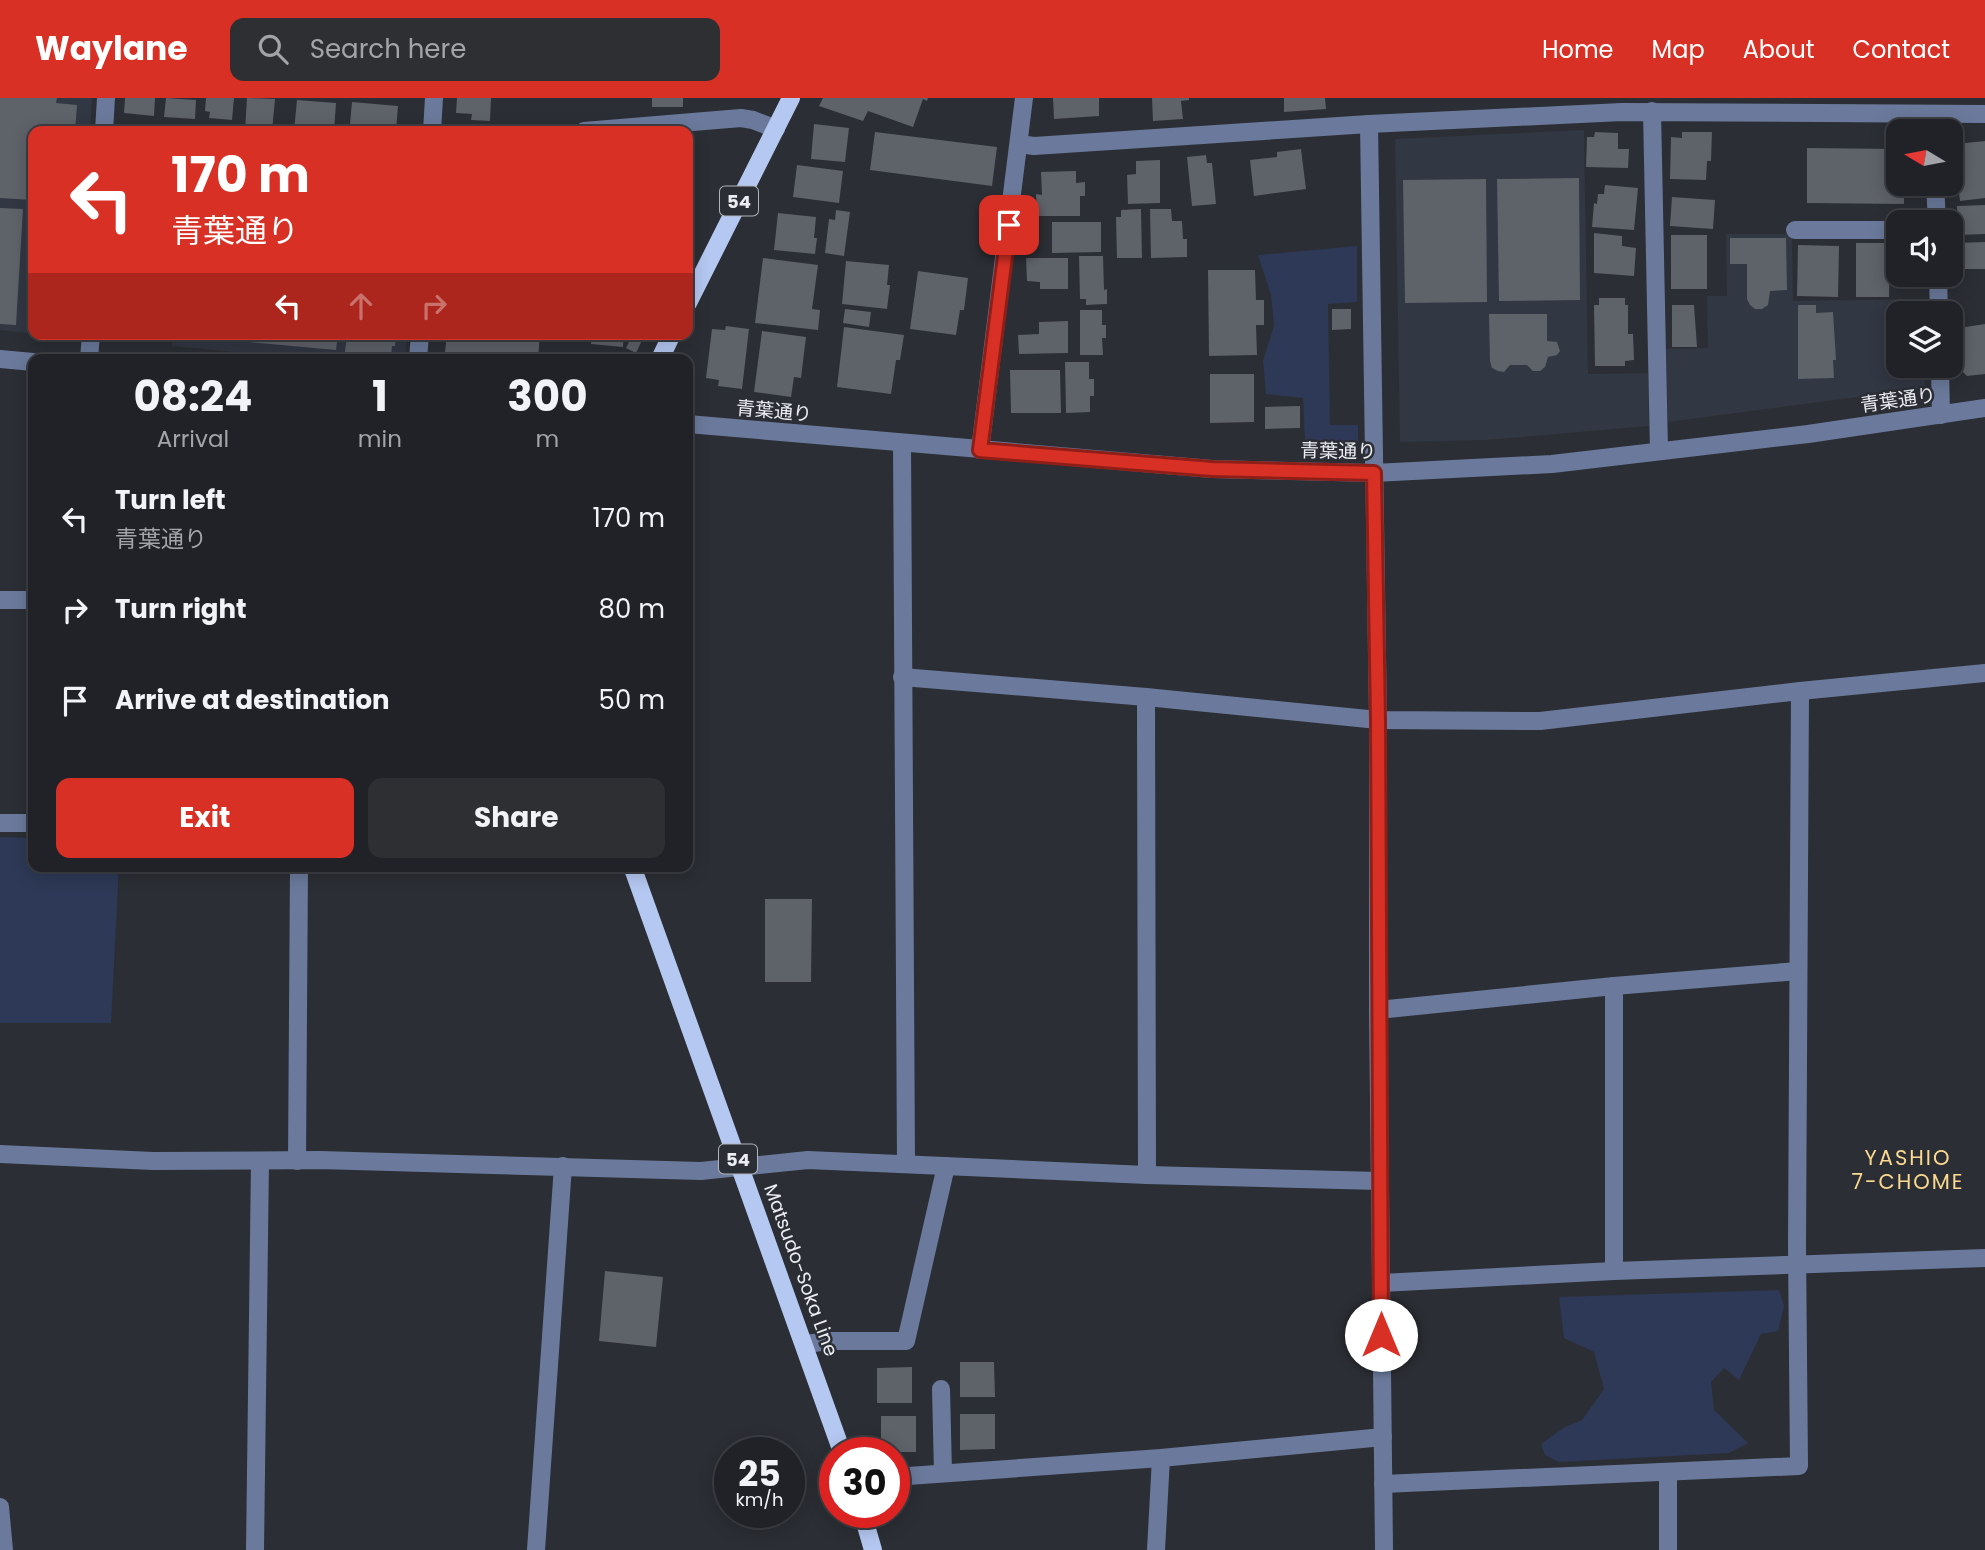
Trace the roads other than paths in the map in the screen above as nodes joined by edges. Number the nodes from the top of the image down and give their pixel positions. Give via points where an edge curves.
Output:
1 (106, 98) edge
2 (434, 98) edge
3 (792, 98) edge
4 (1024, 98) edge
5 (1622, 105) edge
6 (1824, 105) edge
7 (1652, 111) junction
8 (1985, 114) edge
9 (1915, 119) edge
10 (1953, 119) edge
11 (1369, 124) junction
12 (104, 126) edge
13 (432, 126) edge
14 (644, 126) edge
15 (776, 129) junction
16 (1019, 144) junction
17 (1795, 230) dead end
18 (1886, 230) edge
19 (693, 293) edge
20 (0, 359) edge
21 (28, 362) edge
22 (1940, 378) edge
23 (1985, 408) edge
24 (1941, 415) junction
25 (693, 424) edge
26 (902, 443) junction
27 (980, 450) junction
28 (1659, 451) junction
29 (1374, 473) junction
30 (0, 600) edge
31 (28, 600) edge
32 (1985, 673) edge
33 (902, 677) junction
34 (1800, 691) junction
35 (1146, 697) junction
36 (1378, 720) junction
37 (0, 822) edge
38 (28, 823) edge
39 (299, 872) edge
40 (634, 872) edge
41 (1798, 971) junction
42 (1614, 986) junction
43 (1378, 1010) junction
44 (0, 1154) edge
45 (260, 1161) junction
46 (297, 1161) junction
47 (906, 1163) junction
48 (563, 1166) junction
49 (741, 1166) junction
50 (946, 1166) junction
51 (1147, 1175) junction
52 (1380, 1181) junction
53 (1985, 1258) edge
54 (1797, 1264) junction
55 (1614, 1271) junction
56 (1381, 1283) junction
57 (805, 1344) junction
58 (941, 1389) dead end
59 (837, 1437) edge
60 (1383, 1437) junction
61 (1161, 1458) junction
62 (1668, 1472) junction
63 (943, 1473) junction
64 (910, 1476) edge
65 (1383, 1484) junction
66 (0, 1507) edge
67 (867, 1528) edge
68 (4, 1550) edge
69 (255, 1550) edge
70 (536, 1550) edge
71 (873, 1550) edge
72 (1156, 1550) edge
73 (1384, 1550) edge
74 (1668, 1550) edge

1 - 12 street
2 - 13 street
3 - 15 main road, 54
4 - 16 street
5 - 7 street
5 - 11 street
6 - 7 street
6 - 9 street
7 - 28 street
8 - 10 street
11 - 16 street
11 - 29 street
14 - 15 street via 741,118
15 - 19 main road, 54
16 - 27 street
17 - 18 street
20 - 21 street
22 - 24 street
23 - 24 street, 青葉通り
24 - 28 street, 青葉通り
25 - 26 street, 青葉通り
26 - 27 street, 青葉通り
26 - 33 street
27 - 29 street, 青葉通り via 1212,469
28 - 29 street, 青葉通り via 1552,464
29 - 36 street
30 - 31 street
32 - 34 street
33 - 35 street
33 - 47 street
34 - 36 street via 1540,721
34 - 41 street
35 - 36 street
35 - 51 street
36 - 43 street
37 - 38 street
39 - 46 street
40 - 49 main road, Matsudo-Soka Line / 54
41 - 42 street
41 - 54 street
42 - 43 street
42 - 55 street
43 - 52 street
44 - 45 street
45 - 46 street
45 - 69 street
46 - 48 street
47 - 49 street via 807,1160
47 - 50 street
48 - 49 street via 701,1171
48 - 70 street
49 - 57 main road, Matsudo-Soka Line / 54
50 - 51 street
50 - 57 street via 906,1341
51 - 52 street
52 - 56 street
53 - 54 street
54 - 55 street
54 - 62 street via 1799,1466
55 - 56 street
56 - 60 street
57 - 59 main road, Matsudo-Soka Line / 54
58 - 63 street
60 - 61 street
60 - 65 street
61 - 63 street
61 - 72 street
62 - 65 street
62 - 74 street
63 - 64 street
65 - 73 street
66 - 68 street
67 - 71 main road

